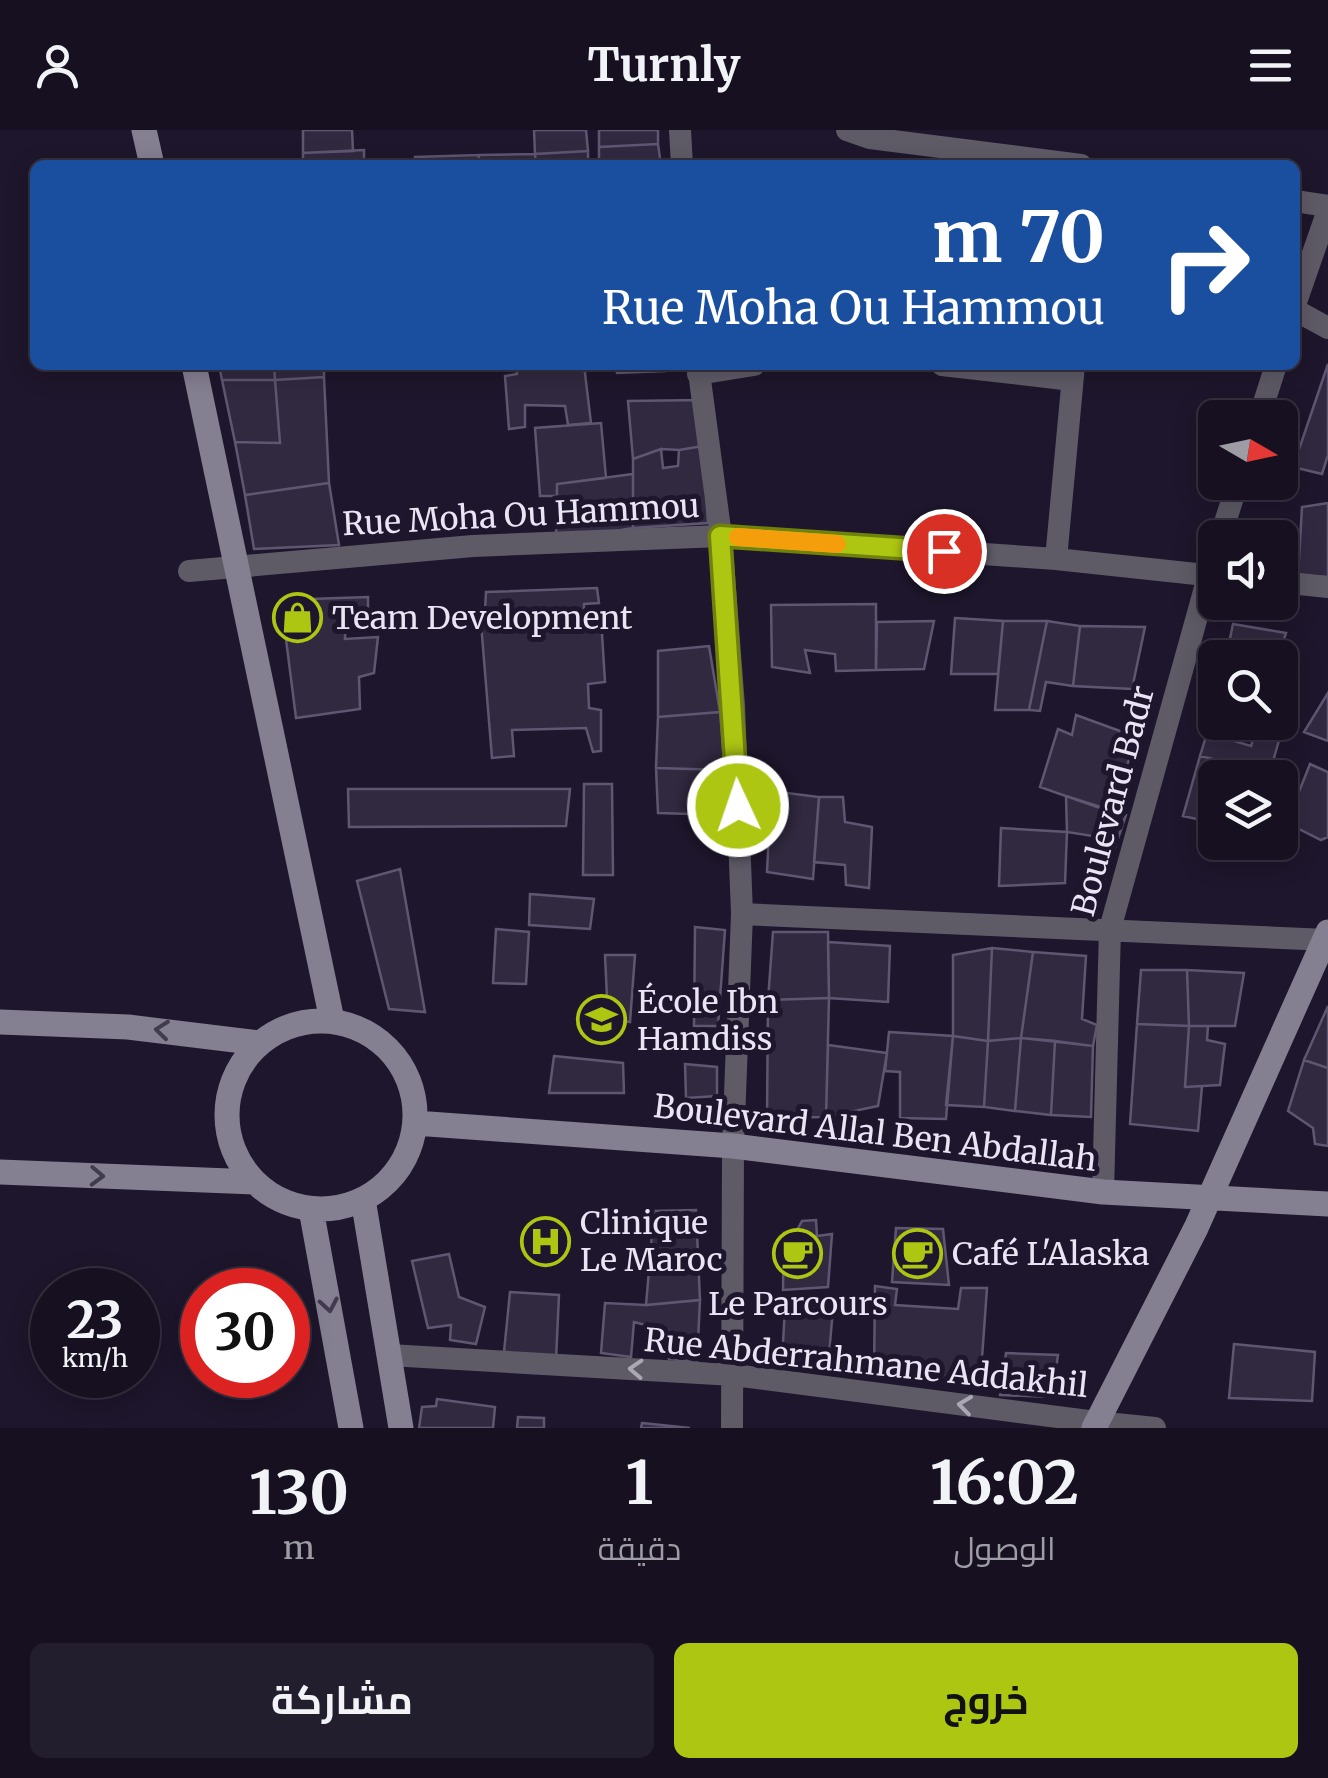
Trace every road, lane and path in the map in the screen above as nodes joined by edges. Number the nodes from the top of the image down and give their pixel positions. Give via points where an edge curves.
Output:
1 (144, 130) edge
2 (680, 130) edge
3 (847, 130) edge
4 (151, 160) edge
5 (682, 160) edge
6 (1042, 160) edge
7 (1300, 202) edge
8 (1328, 208) edge
9 (1300, 293) edge
10 (1300, 311) edge
11 (1328, 328) edge
12 (195, 370) edge
13 (698, 370) edge
14 (1036, 370) edge
15 (1274, 370) edge
16 (1073, 372) edge
17 (1264, 400) edge
18 (720, 536) junction
19 (1056, 558) junction
20 (1198, 566) edge
21 (237, 567) junction
22 (189, 571) dead end
23 (1298, 584) edge
24 (1328, 587) edge
25 (1198, 617) edge
26 (742, 914) junction
27 (1110, 930) junction
28 (1327, 937) edge
29 (332, 1020) junction
30 (0, 1022) edge
31 (258, 1044) junction
32 (415, 1123) junction
33 (734, 1146) junction
34 (0, 1172) edge
35 (255, 1182) junction
36 (1103, 1192) junction
37 (1209, 1199) junction
38 (363, 1200) junction
39 (1328, 1204) edge
40 (311, 1209) junction
41 (388, 1355) junction
42 (734, 1375) junction
43 (1095, 1425) edge
44 (352, 1428) edge
45 (400, 1428) edge
46 (732, 1428) edge
47 (1156, 1428) edge

1 - 4 main road
2 - 5 street
3 - 6 street
7 - 8 street
8 - 9 street
10 - 11 street
12 - 21 main road
13 - 18 street
14 - 16 street
15 - 17 street
16 - 19 street
18 - 19 street, Rue Moha Ou Hammou
18 - 21 street, Rue Moha Ou Hammou via 473,546
18 - 26 street
19 - 20 street, Rue Moha Ou Hammou
21 - 22 street, Rue Moha Ou Hammou
21 - 29 main road
23 - 24 street
25 - 27 street, Boulevard Badr
26 - 27 street
26 - 33 street
27 - 28 street
27 - 36 street, Boulevard Badr
28 - 37 main road
29 - 31 main road via 281,1029
29 - 32 main road via 355,1026 394,1055 414,1098
31 -> 30 main road via 144,1028
31 - 35 main road via 231,1086 226,1112 239,1162
32 - 33 main road, Boulevard Allal Ben Abdallah
32 - 38 main road via 399,1168
33 - 36 main road, Boulevard Allal Ben Abdallah
33 - 42 street
34 -> 35 main road
35 - 40 main road
36 - 37 main road, Boulevard Allal Ben Abdallah
37 - 39 main road, Boulevard Allal Ben Abdallah
37 - 43 main road
38 - 40 main road
38 - 41 main road
40 -> 44 main road
42 -> 41 street, Rue Abderrahmane Addakhil
41 - 45 main road
43 -> 42 street, Rue Abderrahmane Addakhil
42 - 46 street
43 - 47 street, Rue Abderrahmane Addakhil

